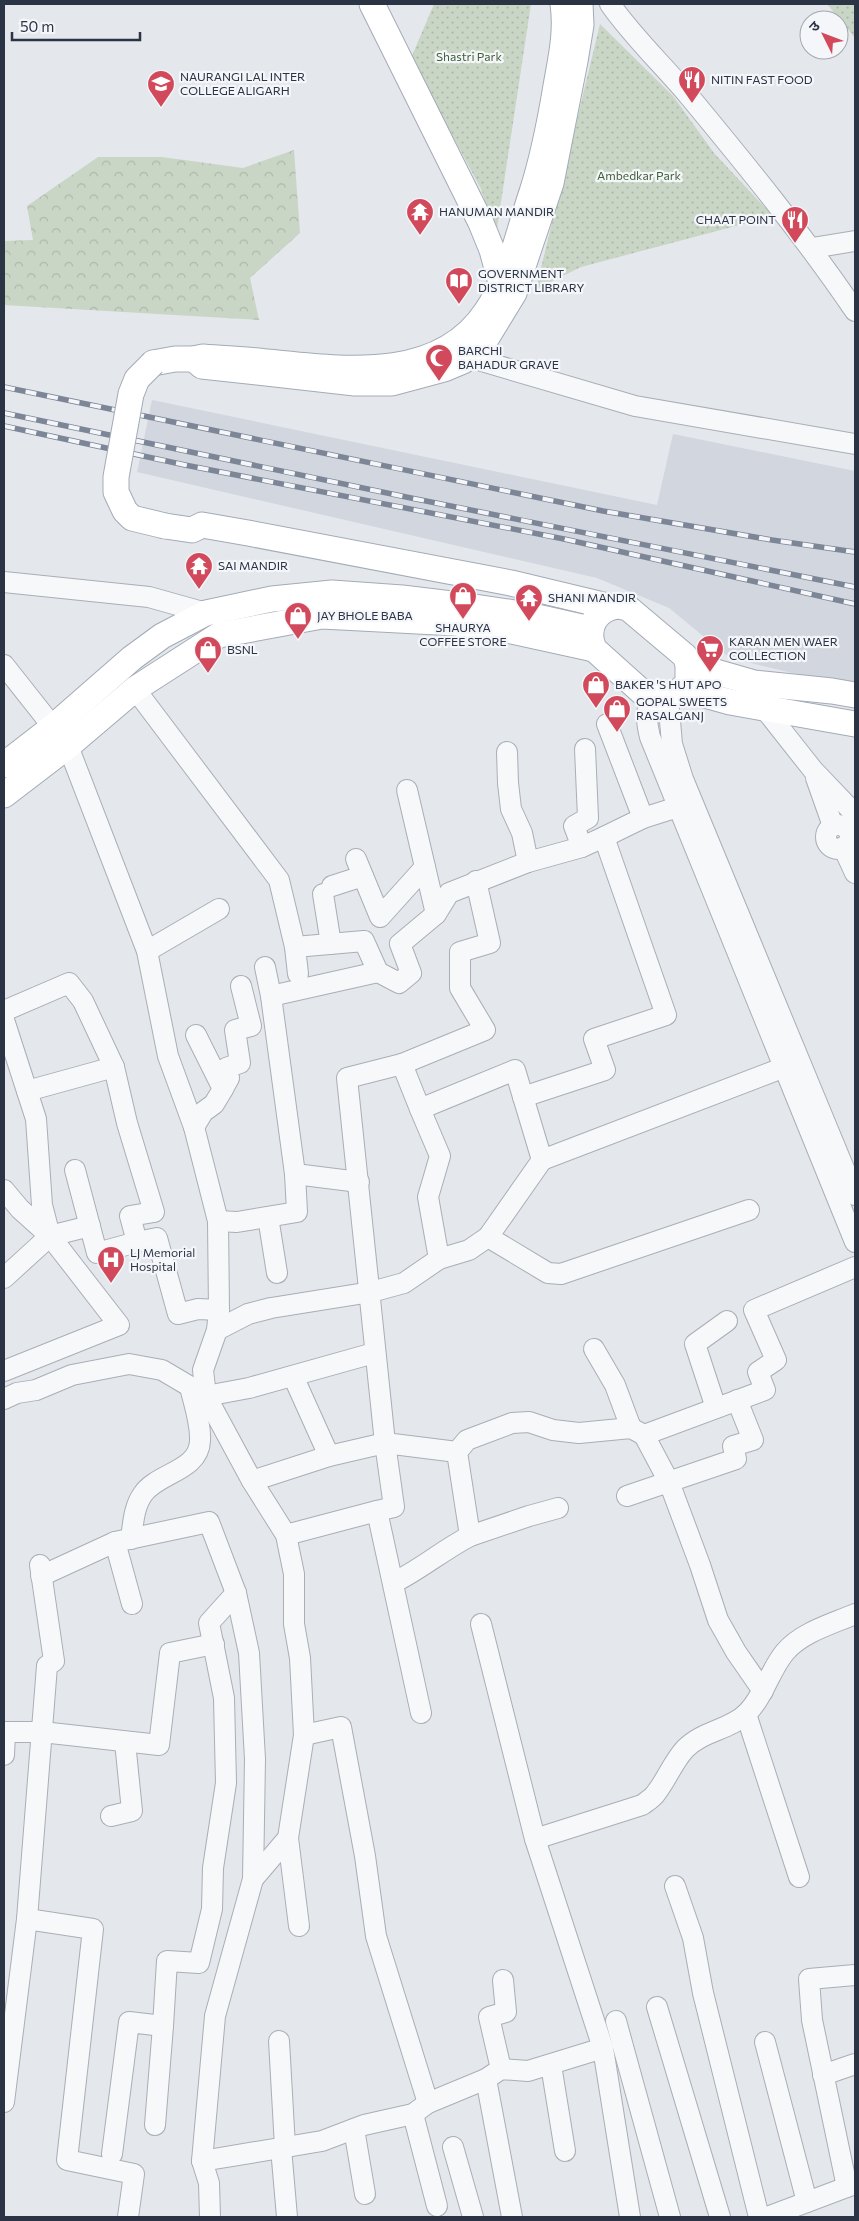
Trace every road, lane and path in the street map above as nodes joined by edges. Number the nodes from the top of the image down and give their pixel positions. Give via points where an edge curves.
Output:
1 (372, 4) edge
2 (563, 4) edge
3 (580, 4) edge
4 (610, 4) edge
5 (855, 241) edge
6 (812, 248) junction
7 (501, 283) junction
8 (855, 310) edge
9 (468, 357) junction
10 (194, 359) junction
11 (855, 444) edge
12 (4, 582) edge
13 (206, 613) junction
14 (598, 625) junction
15 (688, 664) junction
16 (4, 665) edge
17 (136, 689) junction
18 (667, 695) junction
19 (855, 695) edge
20 (764, 708) junction
21 (607, 724) dead end
22 (855, 724) edge
23 (60, 736) junction
24 (585, 749) dead end
25 (506, 752) dead end
26 (4, 765) edge
27 (813, 770) junction
28 (407, 790) dead end
29 (4, 795) edge
30 (678, 807) junction
31 (855, 814) edge
32 (643, 818) junction
33 (604, 838) junction
34 (582, 847) junction
35 (528, 862) junction
36 (425, 867) junction
37 (855, 873) edge
38 (476, 881) junction
39 (219, 909) dead end
40 (436, 914) junction
41 (331, 944) junction
42 (296, 947) junction
43 (147, 951) junction
44 (265, 967) dead end
45 (378, 972) junction
46 (298, 974) dead end
47 (241, 986) dead end
48 (271, 996) junction
49 (4, 1011) edge
50 (4, 1020) edge
51 (196, 1034) dead end
52 (402, 1064) junction
53 (114, 1067) junction
54 (785, 1068) junction
55 (223, 1089) junction
56 (27, 1091) junction
57 (523, 1097) junction
58 (420, 1109) junction
59 (194, 1127) junction
60 (542, 1160) junction
61 (76, 1170) dead end
62 (295, 1174) junction
63 (359, 1182) junction
64 (4, 1190) edge
65 (855, 1195) edge
66 (749, 1210) dead end
67 (268, 1217) junction
68 (218, 1221) junction
69 (90, 1226) junction
70 (50, 1236) junction
71 (488, 1237) junction
72 (137, 1242) junction
73 (855, 1242) edge
74 (439, 1260) junction
75 (855, 1267) edge
76 (277, 1273) dead end
77 (4, 1278) edge
78 (371, 1292) junction
79 (218, 1320) junction
80 (727, 1321) dead end
81 (594, 1349) dead end
82 (374, 1352) junction
83 (4, 1371) edge
84 (293, 1376) junction
85 (198, 1391) junction
86 (4, 1399) edge
87 (737, 1400) junction
88 (716, 1408) junction
89 (638, 1431) junction
90 (385, 1443) junction
91 (457, 1452) junction
92 (329, 1456) junction
93 (252, 1481) junction
94 (669, 1482) junction
95 (626, 1496) dead end
96 (558, 1508) dead end
97 (377, 1512) junction
98 (286, 1535) junction
99 (470, 1536) junction
100 (123, 1541) junction
101 (393, 1583) junction
102 (236, 1593) junction
103 (132, 1604) dead end
104 (855, 1614) edge
105 (481, 1624) dead end
106 (214, 1644) junction
107 (763, 1691) junction
108 (421, 1713) dead end
109 (746, 1714) junction
110 (42, 1732) junction
111 (304, 1735) junction
112 (126, 1742) junction
113 (4, 1755) edge
114 (111, 1816) dead end
115 (288, 1838) junction
116 (535, 1839) junction
117 (799, 1877) dead end
118 (253, 1879) junction
119 (675, 1886) dead end
120 (27, 1919) junction
121 (299, 1926) dead end
122 (855, 1976) edge
123 (503, 1980) dead end
124 (657, 2007) dead end
125 (616, 2021) dead end
126 (163, 2026) junction
127 (279, 2041) dead end
128 (765, 2042) dead end
129 (603, 2048) junction
130 (855, 2064) edge
131 (551, 2065) junction
132 (493, 2074) junction
133 (823, 2075) junction
134 (4, 2102) edge
135 (420, 2109) junction
136 (154, 2125) dead end
137 (354, 2129) junction
138 (283, 2147) junction
139 (453, 2147) dead end
140 (565, 2150) dead end
141 (112, 2154) dead end
142 (202, 2161) junction
143 (851, 2185) edge
144 (365, 2194) dead end
145 (807, 2202) junction
146 (437, 2206) dead end
147 (128, 2217) edge
148 (210, 2217) edge
149 (287, 2217) edge
150 (473, 2217) edge
151 (512, 2217) edge
152 (630, 2217) edge
153 (670, 2217) edge
154 (720, 2217) edge
155 (758, 2217) edge
156 (767, 2217) edge

1 - 7 main road via 481,223
2 - 7 main road via 564,39 549,128 539,171
3 - 9 main road via 576,61 552,173 529,250 514,293 481,347
4 - 6 street
5 - 6 street
6 - 8 street
7 - 10 main road via 476,327 459,343 420,360 358,369 203,357
9 - 10 main road via 444,369 392,383 355,383 202,366
9 - 11 street via 636,406
10 - 14 main road, bridge via 153,364 137,379 131,394 116,492 125,512 132,518 192,530 198,538 505,596
12 - 13 street via 149,598
13 - 14 main road via 272,599 332,593 402,598
13 - 23 main road via 162,636 132,658
14 - 15 main road via 628,608 679,649
14 - 17 main road via 507,630 456,623 322,616 219,635
14 - 18 main road via 643,693
15 - 18 main road via 688,683
15 - 19 main road via 754,683
16 - 23 street
17 - 23 main road
17 - 42 street via 278,880
18 - 20 main road
18 - 30 street via 647,710 646,725
18 - 65 street via 672,744 683,779
20 - 22 main road
20 - 27 street
21 - 32 street
23 - 26 main road
23 - 29 main road
23 - 43 street
24 - 34 street via 588,818 574,826
25 - 35 street via 511,809 522,833
27 - 31 street
27 - 37 street via 833,826 842,826 848,832 849,841 843,847
28 - 36 street
30 - 32 street
30 - 54 street
32 - 33 street
33 - 34 street
33 - 57 street via 666,1015 594,1039 605,1070
34 - 35 street
35 - 38 street
36 - 40 street
36 - 41 street via 380,917 359,868 327,890
38 - 40 street via 449,893
38 - 52 street via 490,943 460,952 460,988 485,1030
39 - 43 street
40 - 45 street via 400,944 411,973 399,983
41 - 42 street
41 - 45 street via 364,941
42 - 46 street
43 - 59 street via 168,1056
44 - 48 street
45 - 48 street
47 - 55 street via 251,1026 235,1030 240,1063 226,1068 229,1078
48 - 62 street
49 - 53 street via 68,983 83,1001
50 - 56 street
51 - 55 street
52 - 58 street
52 - 63 street via 348,1078
53 - 56 street
53 - 72 street via 154,1212 130,1216
54 - 60 street
54 - 73 street
55 - 59 street
56 - 70 street via 36,1119 42,1205
57 - 58 street via 515,1070
57 - 60 street
58 - 74 street via 440,1156 428,1197
59 - 68 street
60 - 71 street
61 - 69 street
62 - 63 street
62 - 67 street via 297,1212
63 - 78 street
64 - 70 street
66 - 71 street via 561,1274 548,1273
67 - 68 street via 237,1222
67 - 76 street
68 - 79 street
69 - 70 street
69 - 72 street via 97,1253
70 - 77 street
70 - 83 street via 119,1325
71 - 74 street via 469,1250
72 - 79 street via 157,1238 178,1314 198,1309
74 - 78 street via 404,1283
75 - 87 street via 754,1310 776,1360 758,1372 765,1390
78 - 79 street
78 - 82 street
79 - 85 street
80 - 88 street via 695,1344
81 - 89 street
82 - 84 street
82 - 90 street
84 - 85 street via 249,1388
84 - 92 street
85 - 86 street via 162,1370 129,1364 72,1375
85 - 93 street
85 - 100 street via 201,1443 195,1456 183,1468 153,1482 142,1494
87 - 88 street
87 - 94 street via 753,1440 734,1446 736,1459
88 - 89 street
89 - 91 street via 580,1433 553,1430 530,1422 512,1423 466,1440
89 - 94 street
90 - 91 street
90 - 92 street
90 - 97 street via 394,1508
91 - 99 street
92 - 93 street
93 - 98 street
94 - 95 street
94 - 107 street via 718,1620
96 - 99 street
97 - 98 street
97 - 101 street
98 - 111 street via 294,1574 294,1624 300,1658
99 - 101 street
100 - 102 street via 208,1522
100 - 103 street
100 - 110 street via 41,1570 54,1661 46,1666
101 - 108 street
102 - 106 street via 210,1623
102 - 118 street via 250,1653 255,1759
104 - 107 street via 798,1640 785,1652
105 - 116 street
106 - 112 street via 170,1653 159,1745
106 - 126 street via 224,1698 226,1782 213,1868 212,1908 199,1963 167,1962
107 - 109 street
109 - 116 street via 688,1746 655,1795 642,1805
109 - 117 street
110 - 112 street
110 - 113 street via 5,1732
110 - 120 street
111 - 115 street
111 - 135 street via 341,1728 376,1936
112 - 114 street via 132,1811
115 - 118 street
115 - 121 street
116 - 129 street
118 - 142 street via 216,2016
119 - 155 street via 693,1938 703,1994
120 - 134 street
120 - 147 street via 93,1929 67,2160 134,2174
122 - 133 street via 809,1979 812,2020
123 - 132 street via 506,2012 489,2017
124 - 154 street
125 - 153 street
126 - 136 street
126 - 141 street via 129,2022
127 - 138 street
128 - 145 street
129 - 131 street
129 - 152 street
130 - 133 street
131 - 132 street
131 - 140 street
132 - 135 street
132 - 151 street
133 - 143 street
135 - 137 street
135 - 146 street
137 - 138 street via 322,2141
137 - 144 street
138 - 142 street
138 - 149 street
139 - 150 street
142 - 148 street via 209,2183
143 - 145 street
145 - 156 street

